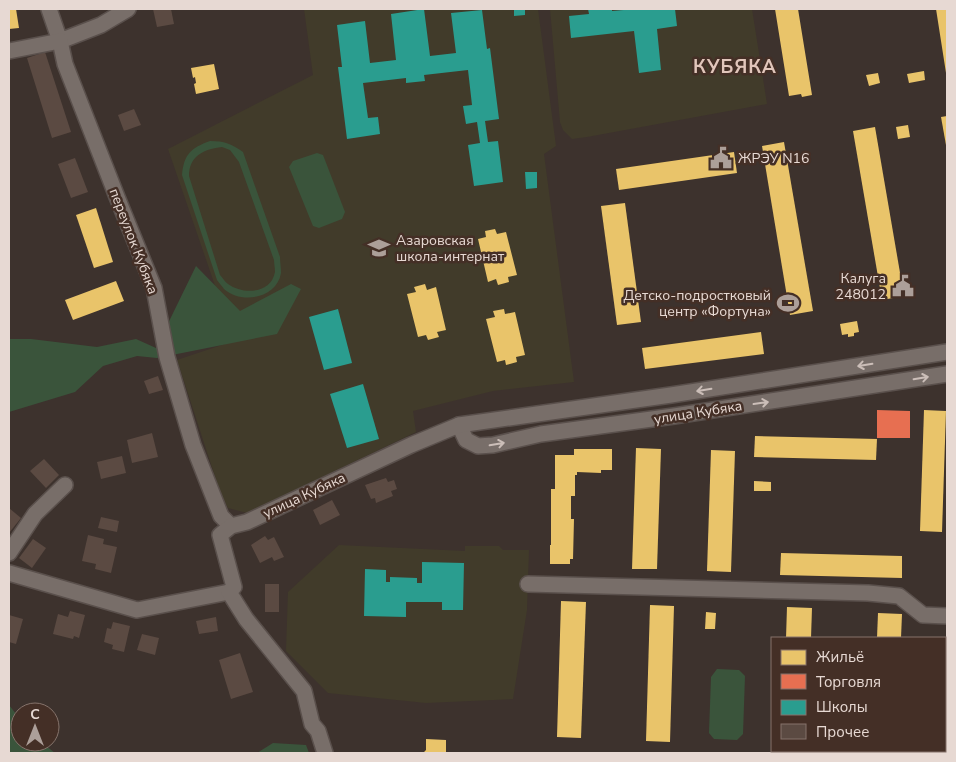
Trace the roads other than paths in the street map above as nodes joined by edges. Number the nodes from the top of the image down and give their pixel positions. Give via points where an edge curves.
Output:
1 (50, 9) edge
2 (128, 9) edge
3 (60, 41) junction
4 (9, 51) edge
5 (947, 352) edge
6 (947, 374) edge
7 (459, 425) junction
8 (65, 485) dead end
9 (231, 526) junction
10 (9, 553) edge
11 (9, 573) edge
12 (528, 584) dead end
13 (229, 592) junction
14 (947, 616) edge
15 (325, 753) edge

1 - 3 street, переулок Кубяка
2 - 3 street via 102,25
3 - 4 street
3 - 9 street, переулок Кубяка via 65,64 154,288 167,357 193,445 220,516
5 -> 7 street, улица Кубяка
7 -> 6 street, улица Кубяка via 466,440 478,446 492,445 541,434
7 - 9 street, улица Кубяка via 247,522
8 - 10 street via 35,514
9 - 13 street via 220,535 234,587
11 - 13 street via 137,610
12 - 14 street via 868,593 899,596 923,615
13 - 15 street via 246,619 304,691 312,724 318,731

